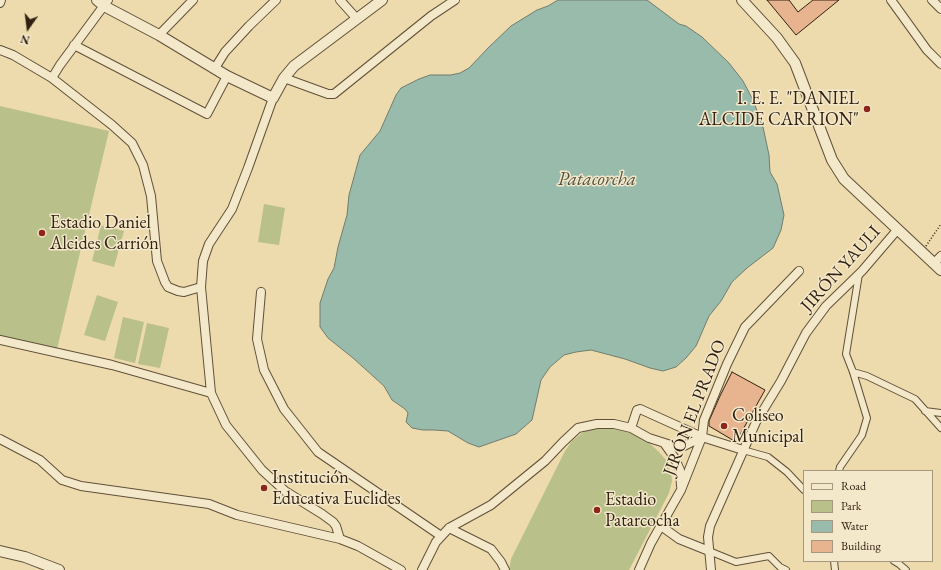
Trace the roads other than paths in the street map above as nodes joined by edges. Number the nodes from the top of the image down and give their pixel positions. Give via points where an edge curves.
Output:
1 (2, 0) edge
2 (193, 0) edge
3 (276, 0) edge
4 (340, 0) edge
5 (382, 0) edge
6 (455, 0) edge
7 (742, 0) edge
8 (891, 0) edge
9 (934, 1) edge
10 (103, 2) edge
11 (0, 3) edge
12 (941, 9) edge
13 (357, 18) junction
14 (159, 35) junction
15 (74, 45) junction
16 (0, 50) edge
17 (941, 64) edge
18 (215, 68) junction
19 (228, 76) junction
20 (52, 78) junction
21 (284, 78) junction
22 (273, 98) junction
23 (898, 229) junction
24 (939, 263) edge
25 (799, 271) dead end
26 (859, 274) junction
27 (201, 287) junction
28 (260, 292) dead end
29 (0, 340) edge
30 (853, 372) junction
31 (211, 393) junction
32 (925, 411) junction
33 (941, 413) edge
34 (631, 428) junction
35 (941, 428) edge
36 (702, 437) junction
37 (0, 439) edge
38 (664, 443) junction
39 (743, 450) junction
40 (839, 470) edge
41 (803, 489) edge
42 (681, 490) junction
43 (661, 526) junction
44 (449, 528) junction
45 (441, 536) junction
46 (340, 539) junction
47 (0, 551) edge
48 (709, 551) junction
49 (896, 562) edge
50 (641, 568) edge
51 (58, 570) edge
52 (401, 570) edge
53 (422, 570) edge
54 (505, 570) edge
55 (711, 570) edge
56 (786, 570) edge
57 (906, 570) edge

1 - 11 street
2 - 14 street
3 - 18 street via 225,52
4 - 13 street
5 - 13 street
6 - 21 street via 334,94
7 - 23 street via 777,38 795,63 832,160 844,179
8 - 17 street via 927,50
9 - 12 street
10 - 14 street
10 - 15 street
13 - 21 street via 294,66
14 - 18 street
15 - 19 street via 207,114
15 - 20 street
16 - 20 street
18 - 19 street
19 - 22 street
20 - 27 street via 132,143 143,165 151,196 157,261 165,282 168,287 184,292
21 - 22 street
22 - 27 street via 232,209 209,244 203,261
23 - 24 street
23 - 26 street, JIRÓN YAULI
25 - 36 street, JIRÓN EL PRADO via 745,328 704,420
26 - 30 street via 846,354
26 - 39 street, JIRÓN YAULI via 826,306 806,333
27 - 31 street
28 - 45 street via 257,339 264,370 284,409 318,452
29 - 31 street via 112,365
30 - 32 street via 915,399
30 - 40 street via 866,418 862,435
31 - 46 street via 226,425 262,470 285,492 333,522
32 - 33 street
32 - 35 street
34 - 36 street via 637,410 640,409
34 - 38 street
34 - 44 street via 614,424 596,424 578,428 545,462 491,505
36 - 38 street via 684,446
36 - 39 street
36 - 42 street, JIRÓN EL PRADO
37 - 46 street via 40,460 62,480 81,486 209,504 237,515
38 - 42 street via 680,470
39 - 41 street via 768,458
39 - 48 street, JIRÓN YAULI via 710,526
42 - 43 street, JIRÓN EL PRADO
43 - 48 street via 679,539
43 - 50 street, JIRÓN EL PRADO
44 - 45 street
44 - 54 street via 490,549
45 - 53 street
46 - 52 street
47 - 51 street via 25,557
48 - 55 street, JIRÓN YAULI
48 - 56 street via 736,562 769,556
49 - 57 street

